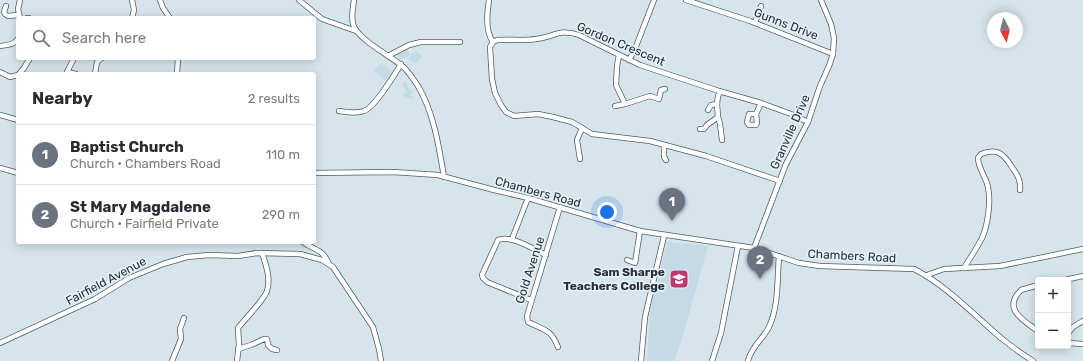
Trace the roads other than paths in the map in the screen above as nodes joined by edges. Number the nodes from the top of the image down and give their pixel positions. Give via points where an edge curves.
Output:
1 (20, 0) edge
2 (132, 0) edge
3 (160, 0) edge
4 (299, 0) edge
5 (354, 0) edge
6 (489, 0) edge
7 (654, 0) edge
8 (686, 0) edge
9 (821, 0) edge
10 (6, 6) dead end
11 (761, 6) dead end
12 (19, 16) edge
13 (132, 16) edge
14 (169, 16) edge
15 (16, 17) edge
16 (755, 23) junction
17 (356, 31) junction
18 (16, 41) edge
19 (460, 42) dead end
20 (493, 42) junction
21 (0, 46) edge
22 (833, 54) junction
23 (619, 55) junction
24 (388, 56) junction
25 (29, 60) edge
26 (73, 60) edge
27 (99, 60) edge
28 (178, 60) edge
29 (629, 60) junction
30 (401, 64) junction
31 (0, 72) edge
32 (20, 72) edge
33 (67, 72) edge
34 (95, 72) edge
35 (177, 72) edge
36 (16, 75) edge
37 (665, 89) dead end
38 (720, 92) junction
39 (761, 103) junction
40 (625, 104) junction
41 (717, 104) junction
42 (616, 106) dead end
43 (708, 110) dead end
44 (339, 111) dead end
45 (756, 114) dead end
46 (0, 115) edge
47 (718, 117) junction
48 (16, 119) edge
49 (808, 122) junction
50 (582, 128) junction
51 (700, 129) dead end
52 (722, 140) dead end
53 (664, 145) junction
54 (580, 159) dead end
55 (666, 160) dead end
56 (1, 169) edge
57 (16, 173) edge
58 (316, 173) edge
59 (444, 176) junction
60 (780, 181) junction
61 (1020, 190) dead end
62 (528, 198) junction
63 (560, 207) junction
64 (640, 231) junction
65 (664, 236) junction
66 (512, 239) junction
67 (307, 244) edge
68 (738, 246) junction
69 (754, 248) junction
70 (1083, 249) edge
71 (262, 253) junction
72 (546, 255) junction
73 (779, 256) junction
74 (627, 260) dead end
75 (329, 264) junction
76 (964, 268) junction
77 (928, 276) junction
78 (1083, 276) edge
79 (1071, 279) edge
80 (1035, 287) edge
81 (531, 300) junction
82 (184, 318) dead end
83 (1083, 321) edge
84 (1035, 329) edge
85 (1071, 329) edge
86 (0, 343) edge
87 (1071, 343) edge
88 (1083, 344) edge
89 (558, 347) dead end
90 (238, 349) junction
91 (277, 350) dead end
92 (172, 361) edge
93 (237, 361) edge
94 (381, 361) edge
95 (641, 361) edge
96 (712, 361) edge
97 (748, 361) edge
98 (1033, 361) edge

1 - 12 street
2 - 13 street
3 - 14 street
4 - 17 street via 322,19
5 - 17 street via 352,18
6 - 20 street via 487,14
7 - 29 street via 636,49
8 - 16 street, Gunns Drive
9 - 22 street, Granville Drive via 831,24 834,38
10 - 15 street via 4,14
11 - 16 street
16 - 22 street, Gunns Drive
17 - 24 street
18 - 21 street
19 - 24 street via 421,42
20 - 23 street, Gordon Crescent via 535,39 571,32
20 - 50 street via 490,47 492,79 495,93 506,112 514,116 538,114 553,117 572,122
22 - 49 street, Granville Drive
23 - 29 street, Gordon Crescent
23 - 40 street via 616,85
24 - 30 street
25 - 32 street
26 - 33 street
27 - 34 street via 96,62
28 - 35 street
29 - 38 street, Gordon Crescent
30 - 44 street via 379,97 366,111
30 - 59 street via 418,88 429,111
31 - 36 street via 10,77
37 - 40 street via 662,90 659,99 650,96
38 - 39 street, Gordon Crescent
38 - 41 street
39 - 45 street
39 - 49 street, Gordon Crescent
40 - 42 street
41 - 43 street via 711,105
41 - 47 street
46 - 48 street
47 - 51 street via 704,129
47 - 52 street
49 - 60 street, Granville Drive
50 - 53 street via 592,134
50 - 54 street via 577,140
53 - 55 street
53 - 60 street
56 - 57 street
58 - 59 street, Chambers Road via 393,172
59 - 62 street, Chambers Road
60 - 69 street, Granville Drive
61 - 76 street via 1020,179 1006,157 995,152 981,154 978,158 979,164 988,185 988,219 982,237
62 - 63 street, Chambers Road
62 - 66 street
63 - 64 street, Chambers Road
63 - 72 street, Gold Avenue
64 - 65 street, Chambers Road
64 - 74 street via 635,263
65 - 68 street, Chambers Road
65 - 95 street via 645,317
66 - 72 street
66 - 81 street via 498,240 482,275 487,282
67 - 75 street via 322,252
68 - 69 street, Chambers Road
68 - 96 street via 721,333
69 - 73 street, Chambers Road
70 - 76 street via 1000,266
71 - 75 street, Fairfield Avenue via 300,254
71 - 86 street, Fairfield Avenue via 194,256 158,266 129,278 95,300
71 - 90 street via 268,272 267,292 238,328
72 - 81 street, Gold Avenue
73 - 77 street, Chambers Road via 799,263 820,266 914,269
73 - 97 street via 775,312 768,329
75 - 94 street via 373,327
76 - 77 street via 944,269
77 - 98 street, Chambers Road via 1001,338
78 - 79 street
80 - 84 street via 1021,290 1014,299 1014,305 1018,316
81 - 89 street, Gold Avenue via 526,316 528,322 549,331
82 - 92 street via 180,329 181,338
83 - 85 street
87 - 88 street
90 - 91 street via 267,339 268,345
90 - 93 street

